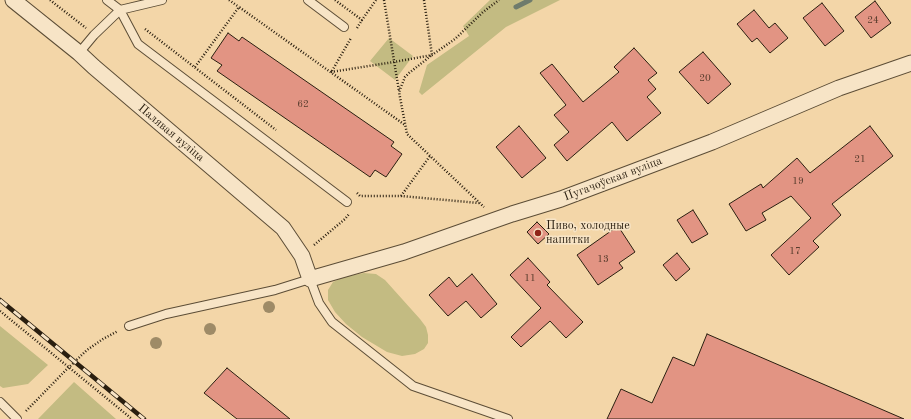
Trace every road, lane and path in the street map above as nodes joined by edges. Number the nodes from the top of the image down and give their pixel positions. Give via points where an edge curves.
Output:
1 (13, 0) edge
2 (50, 0) edge
3 (107, 0) edge
4 (162, 0) edge
5 (229, 0) edge
6 (308, 0) edge
7 (335, 0) edge
8 (376, 0) edge
9 (384, 0) edge
10 (424, 0) edge
11 (499, 0) edge
12 (238, 7) junction
13 (120, 10) junction
14 (362, 20) junction
15 (141, 26) dead end
16 (344, 27) dead end
17 (94, 35) junction
18 (79, 53) junction
19 (432, 55) junction
20 (394, 62) junction
21 (911, 63) edge
22 (195, 67) junction
23 (332, 72) junction
24 (399, 92) junction
25 (405, 124) junction
26 (281, 134) dead end
27 (430, 156) junction
28 (354, 191) dead end
29 (401, 196) junction
30 (347, 202) dead end
31 (479, 203) junction
32 (346, 219) dead end
33 (498, 219) junction
34 (312, 247) dead end
35 (310, 279) junction
36 (0, 310) edge
37 (129, 326) joint
38 (70, 367) junction
39 (0, 402) edge
40 (20, 416) edge
41 (132, 419) edge
42 (508, 419) edge

1 - 18 street, Палявая вуліца
2 - 17 path
3 - 13 lane
4 - 13 lane
5 - 12 path
6 - 16 lane
7 - 14 path
8 - 14 path
9 - 20 path
10 - 19 path
11 - 19 path via 455,39
12 - 22 path
12 - 23 path
13 - 17 lane
13 - 30 lane via 138,44
14 - 23 path
15 - 22 path
17 - 18 lane
18 - 35 street, Палявая вуліца via 283,228 302,256
19 - 20 path
19 - 24 path via 405,77
20 - 23 path
20 - 24 path
21 - 33 street, Пугачоўская вуліца via 839,88 684,153 561,199
22 - 26 path
23 - 25 path
24 - 25 path
25 - 27 path via 407,134
27 - 29 path
27 - 31 path
28 - 29 path via 360,196
29 - 31 path
31 - 33 path
32 - 34 path
33 - 35 street, Пугачоўская вуліца via 404,252
35 - 37 lane via 275,290 166,314
35 - 42 lane via 319,303 332,322 413,386
36 - 38 path
37 - 38 path via 87,350
38 - 40 path
38 - 41 path
39 - 40 lane

